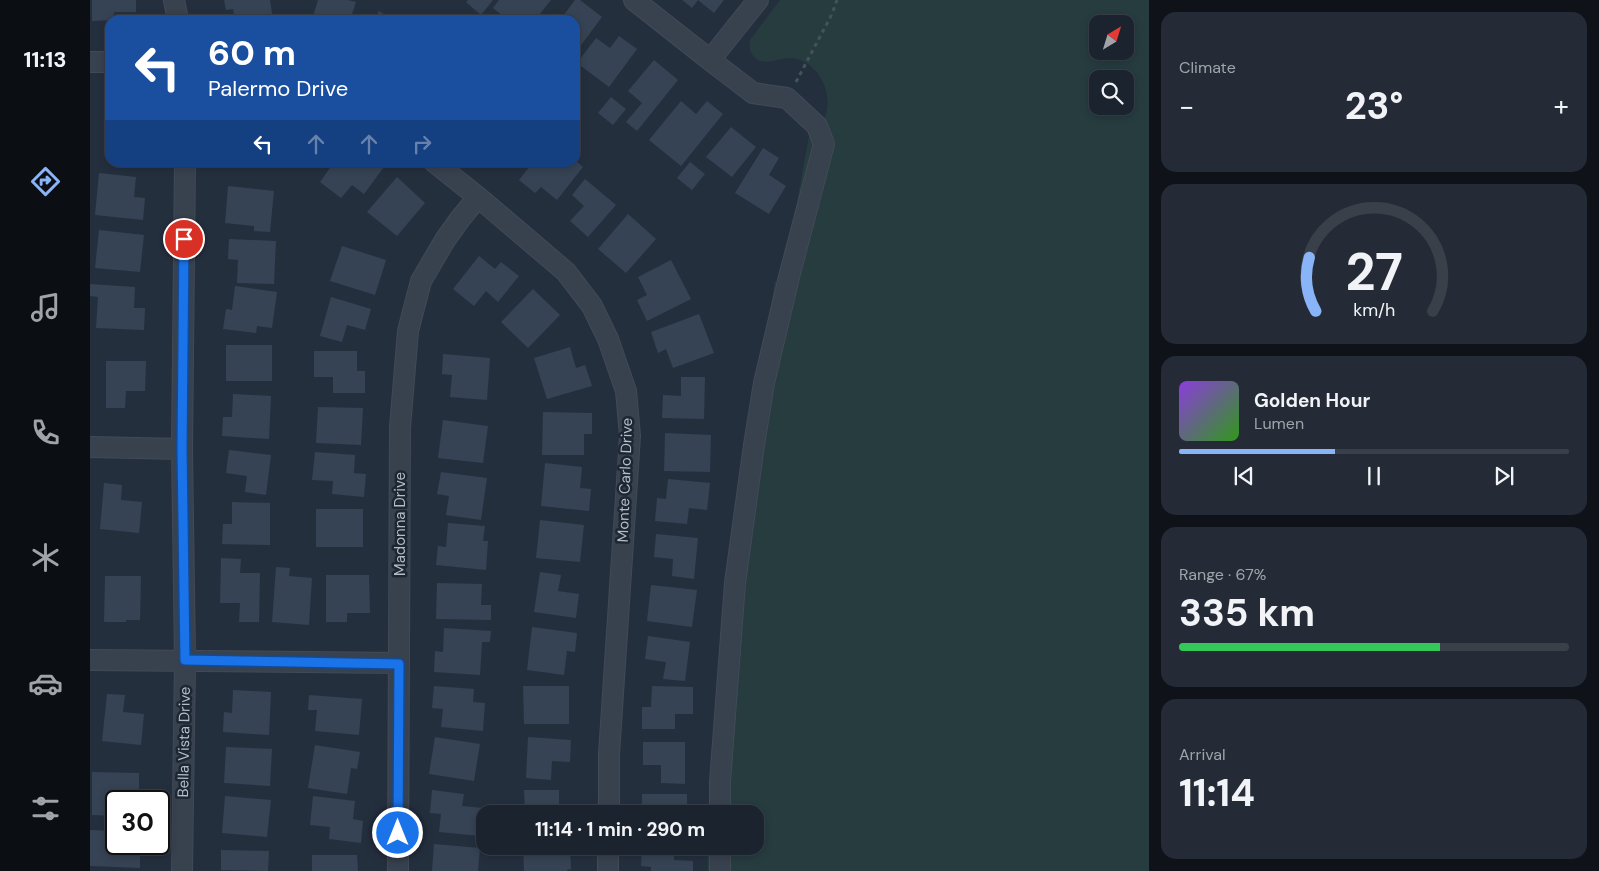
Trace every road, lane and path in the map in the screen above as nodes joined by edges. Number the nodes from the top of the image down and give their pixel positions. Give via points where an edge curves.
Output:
1 (174, 0) edge
2 (634, 0) edge
3 (758, 0) edge
4 (837, 0) edge
5 (177, 15) edge
6 (710, 60) junction
7 (90, 62) edge
8 (105, 62) edge
9 (787, 98) junction
10 (185, 167) edge
11 (440, 167) edge
12 (478, 197) junction
13 (90, 447) edge
14 (182, 449) junction
15 (90, 660) edge
16 (185, 660) junction
17 (399, 664) junction
18 (609, 805) edge
19 (720, 805) edge
20 (608, 855) edge
21 (720, 855) edge
22 (182, 871) edge
23 (398, 871) edge
24 (608, 871) edge
25 (720, 871) edge

1 - 5 street
2 - 6 street
3 - 6 street
4 - 9 path
6 - 9 street via 753,93
7 - 8 street
9 - 19 street via 817,126 824,144 764,383 754,445 735,582
10 - 14 street, Bella Vista Drive
11 - 12 street, Monte Carlo Drive
12 - 17 street, Madonna Drive via 450,233 421,281 408,330 400,427
12 - 18 street, Monte Carlo Drive via 572,278 592,306 608,339 626,391 630,436 609,754
13 - 14 street
14 - 16 street, Bella Vista Drive
15 - 16 street
16 - 17 street
16 - 22 street, Bella Vista Drive
17 - 23 street, Madonna Drive
20 - 24 street
21 - 25 street

